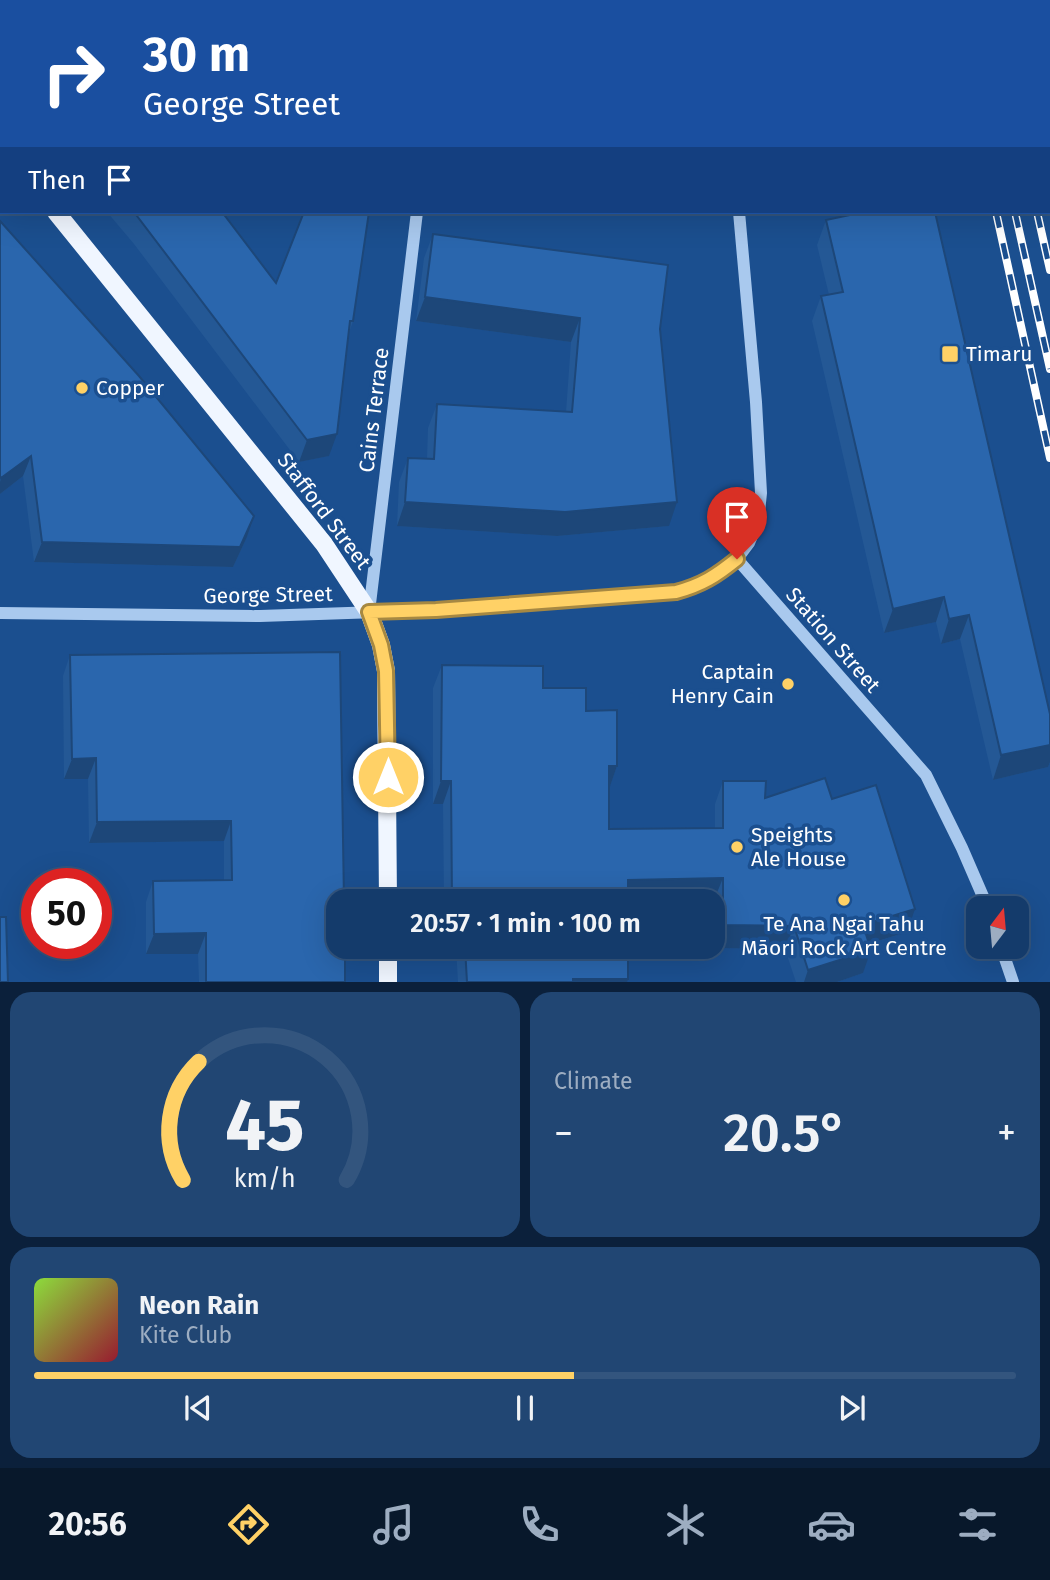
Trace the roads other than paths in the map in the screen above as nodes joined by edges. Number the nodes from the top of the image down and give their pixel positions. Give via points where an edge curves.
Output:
1 (59, 214) edge
2 (416, 214) edge
3 (738, 214) edge
4 (737, 559) junction
5 (369, 612) junction
6 (0, 613) edge
7 (388, 889) edge
8 (983, 896) edge
9 (388, 959) edge
10 (1005, 959) edge
11 (388, 982) edge
12 (1013, 982) edge

1 - 5 main road, Stafford Street via 324,544
2 - 5 street, Cains Terrace
3 - 4 street via 761,493 758,522
4 - 5 street, George Street via 715,577 676,592
4 - 8 street, Station Street via 926,775
5 - 6 street, George Street via 260,616
5 - 7 main road, Stafford Street via 386,671
9 - 11 main road
10 - 12 street

